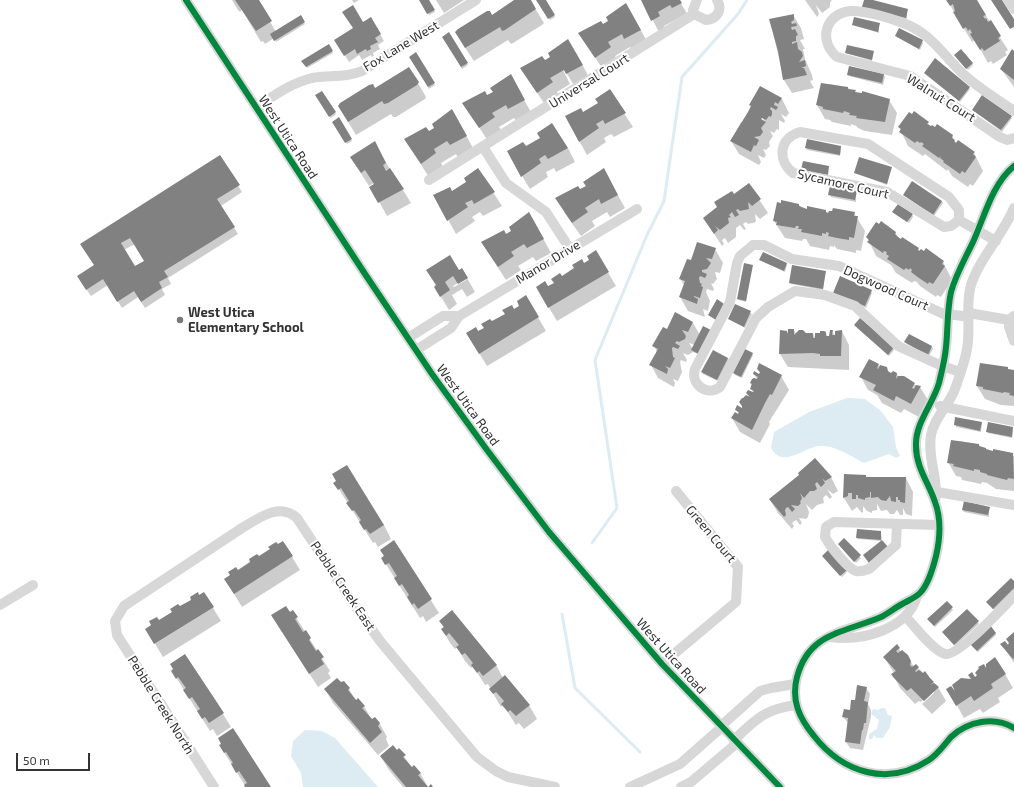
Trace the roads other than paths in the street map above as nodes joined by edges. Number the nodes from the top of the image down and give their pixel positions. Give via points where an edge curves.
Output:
1 (186, 0) edge
2 (476, 0) edge
3 (697, 0) edge
4 (717, 0) edge
5 (1008, 0) edge
6 (1014, 9) edge
7 (694, 14) junction
8 (256, 107) junction
9 (1014, 111) edge
10 (1014, 138) edge
11 (483, 147) junction
12 (1014, 166) edge
13 (429, 180) dead end
14 (1014, 208) edge
15 (637, 209) dead end
16 (960, 220) junction
17 (978, 230) junction
18 (996, 241) junction
19 (570, 249) junction
20 (948, 315) junction
21 (969, 315) junction
22 (459, 316) junction
23 (1011, 318) edge
24 (408, 338) junction
25 (1014, 341) edge
26 (416, 350) junction
27 (942, 366) junction
28 (960, 372) junction
29 (932, 402) junction
30 (945, 408) junction
31 (1014, 421) edge
32 (676, 491) dead end
33 (936, 497) junction
34 (1014, 505) edge
35 (897, 524) junction
36 (939, 525) junction
37 (34, 585) dead end
38 (917, 596) junction
39 (1014, 596) edge
40 (0, 605) edge
41 (905, 616) junction
42 (115, 621) joint
43 (831, 637) junction
44 (662, 664) junction
45 (795, 684) junction
46 (796, 705) junction
47 (721, 727) junction
48 (1014, 728) edge
49 (736, 742) junction
50 (214, 787) edge
51 (555, 787) edge
52 (630, 787) edge
53 (681, 787) edge
54 (780, 787) edge

1 - 8 street, West Utica Road
2 - 8 street, Fox Lane West via 362,71 300,82
3 - 7 street
4 - 7 street via 720,11 714,18 706,20
5 - 6 street
7 - 11 street, Universal Court
8 - 24 street, West Utica Road
9 - 10 street, Walnut Court via 970,80 934,41 904,23 852,11 835,17 827,25 826,40 837,57 905,74 1000,137 1007,140
11 - 13 street, Universal Court
11 - 19 street via 506,183 546,212
12 - 17 street via 997,187
14 - 18 street
15 - 19 street, Manor Drive
16 - 16 street, Sycamore Court via 959,210 949,197 868,144 800,132 790,136 782,147 782,161 792,173 887,192 944,227
16 - 17 street
17 - 18 street
17 - 20 street via 954,284
18 - 21 street via 974,276 968,299
19 - 22 street, Manor Drive
20 - 21 street
20 - 27 street via 946,350
20 - 27 street, Dogwood Court via 839,266 792,260 764,245 754,245 740,256 730,302 696,369 694,378 698,386 706,391 720,387 756,318 791,292 800,291 825,295 855,306 898,346
21 - 23 street
21 - 28 street via 968,349
22 - 24 street, Manor Drive via 443,316
22 - 26 street, Manor Drive via 450,328
23 - 25 street via 1010,331
24 - 26 street, West Utica Road
26 - 44 street, West Utica Road via 549,532
27 - 28 street
27 - 29 street
28 - 30 street
29 - 30 street
29 - 33 street via 918,429 916,448 919,467
30 - 31 street
30 - 33 street via 931,434
32 - 44 street, Green Court via 738,567 736,602
33 - 34 street
33 - 36 street
35 - 35 street via 834,522 826,526 824,538 852,568 864,570 869,569 896,545
35 - 36 street
36 - 38 street via 936,559 923,591
37 - 40 street
38 - 41 street via 914,605
38 - 43 street via 881,616 852,626
39 - 41 street via 953,653 940,652
41 - 43 street via 894,624 866,636
42 - 50 street, Pebble Creek North via 117,636
42 - 51 street, Pebble Creek East via 124,606 242,528 268,514 286,511 301,522 353,603 390,653 477,757 508,777
43 - 45 street via 822,640 810,651
44 - 47 street, West Utica Road
45 - 46 street
45 - 47 street via 760,691
46 - 48 street via 810,731 833,757 872,776 898,774 922,765 957,732 972,724 992,721
46 - 49 street via 779,707 767,712
47 - 49 street, West Utica Road
47 - 52 street via 680,764
49 - 53 street via 691,782
49 - 54 street, West Utica Road

